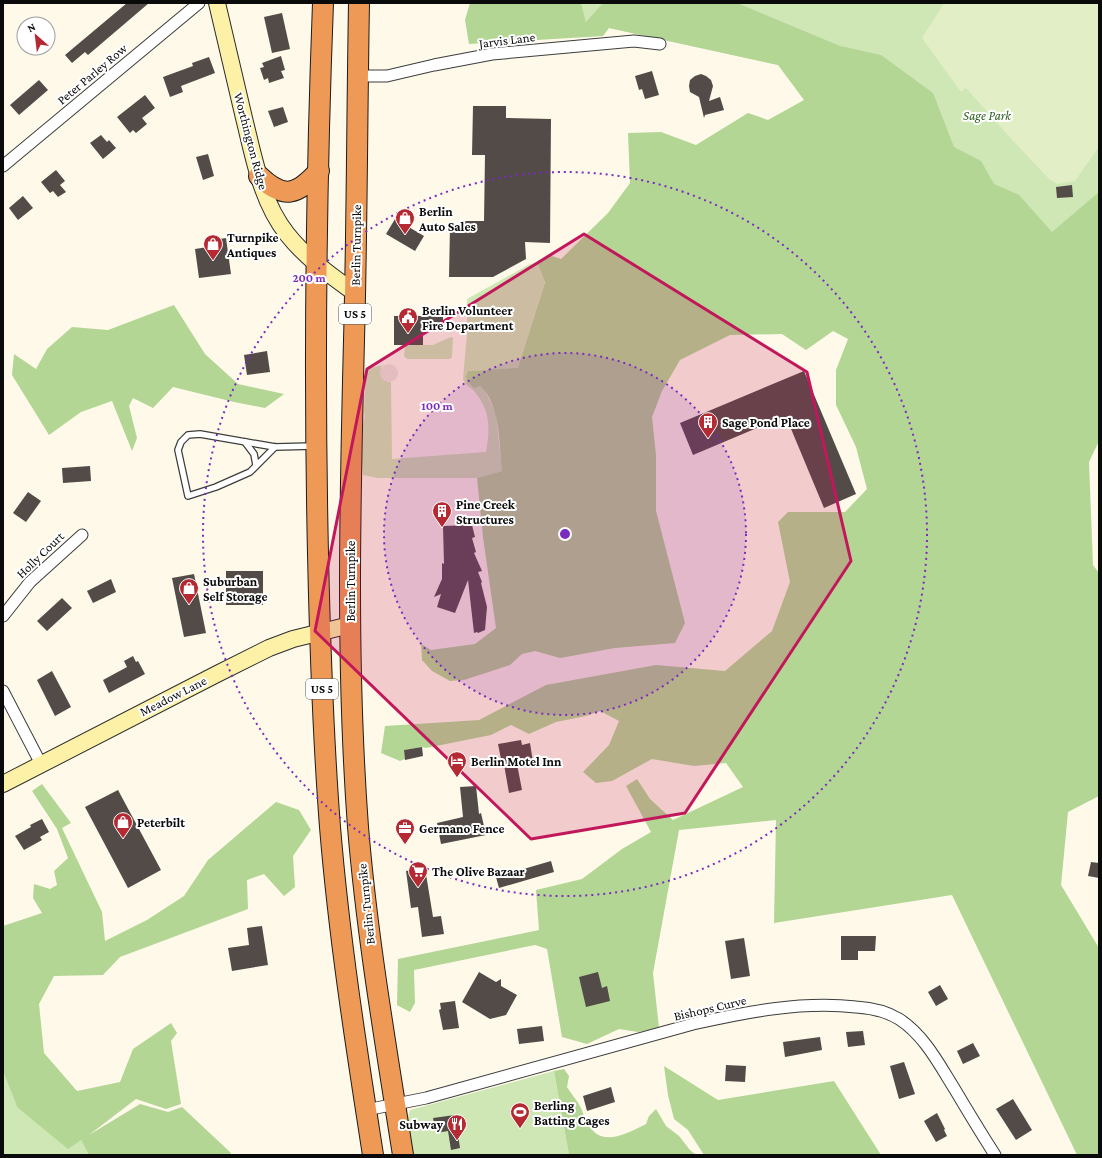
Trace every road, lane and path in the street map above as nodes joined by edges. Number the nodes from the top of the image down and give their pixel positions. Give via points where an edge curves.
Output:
1 (199, 3) edge
2 (217, 3) edge
3 (323, 3) edge
4 (359, 3) edge
5 (660, 44) dead end
6 (358, 76) junction
7 (3, 166) edge
8 (319, 171) junction
9 (259, 176) junction
10 (317, 266) junction
11 (355, 293) junction
12 (245, 442) junction
13 (316, 446) junction
14 (275, 447) junction
15 (256, 465) junction
16 (82, 535) dead end
17 (3, 616) edge
18 (350, 625) junction
19 (320, 632) junction
20 (3, 691) edge
21 (41, 764) junction
22 (3, 784) edge
23 (395, 1104) junction
24 (366, 1110) junction
25 (373, 1155) edge
26 (403, 1155) edge
27 (995, 1155) edge

1 - 7 street, Peter Parley Row
2 - 9 street, Worthington Ridge
3 - 8 highway, US 5
4 - 6 highway, Berlin Turnpike / US 5
5 - 6 street, Jarvis Lane via 634,41 492,54 387,76
6 - 11 highway, Berlin Turnpike / US 5
8 - 9 highway via 301,188 290,192 275,189
8 - 10 highway, US 5
9 - 10 street, Worthington Ridge via 268,201 286,233
10 - 11 street, Worthington Ridge
10 - 13 highway, US 5
11 - 18 highway, Berlin Turnpike / US 5 via 350,480
12 - 14 lane
12 - 15 lane via 254,454
12 - 15 lane via 200,434 188,435 178,450 188,496 240,477
13 - 14 lane
13 - 19 highway, US 5
14 - 15 lane
16 - 17 street, Holly Court via 30,582
18 - 19 street, Meadow Lane
18 - 23 highway, Berlin Turnpike / US 5 via 358,828 372,957
19 - 21 street, Meadow Lane via 269,648
19 - 24 highway, US 5 via 326,762 337,895
20 - 21 street
21 - 22 street, Meadow Lane
23 - 24 street, Bishops Curve
23 - 26 highway, Berlin Turnpike / US 5
23 - 27 street, Bishops Curve via 426,1098 732,1015 808,1005 838,1005 883,1011 899,1019 912,1030 938,1062
24 - 25 highway, US 5

